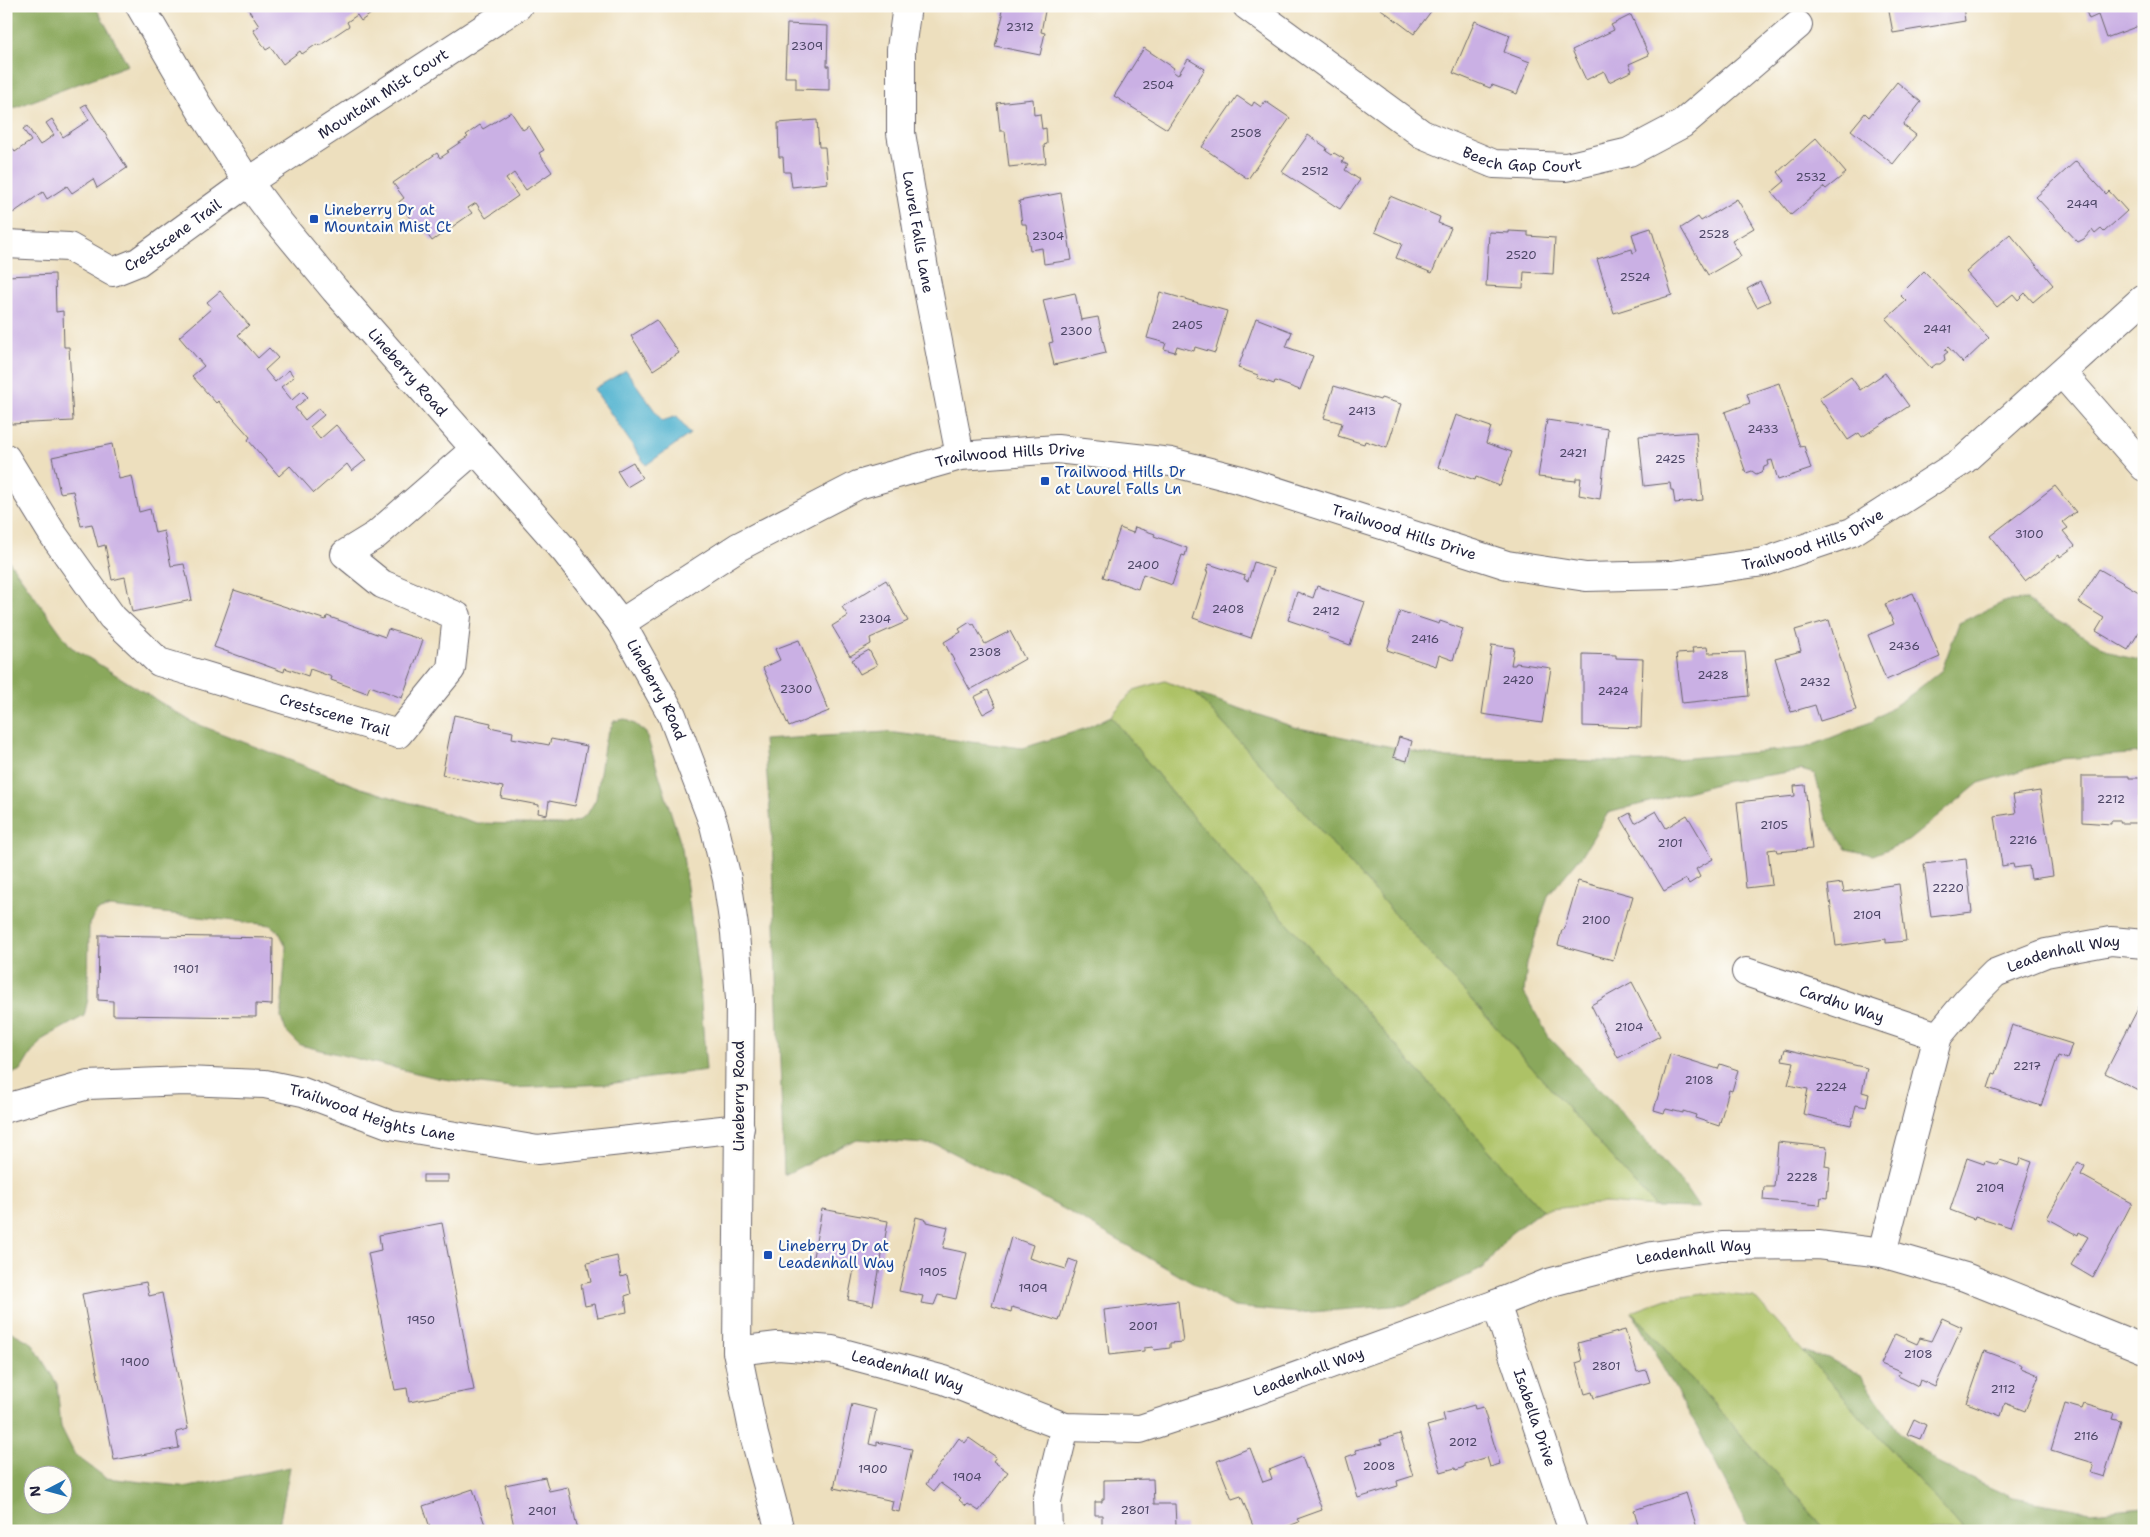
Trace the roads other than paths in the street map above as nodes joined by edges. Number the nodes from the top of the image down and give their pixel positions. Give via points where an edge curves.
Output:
1 (140, 6) edge
2 (518, 6) edge
3 (907, 6) edge
4 (1247, 6) edge
5 (1275, 14) edge
6 (1798, 25) dead end
7 (248, 182) junction
8 (6, 244) edge
9 (2144, 298) edge
10 (2062, 373) junction
11 (476, 449) junction
12 (960, 456) junction
13 (6, 458) edge
14 (2144, 467) edge
15 (621, 623) junction
16 (2144, 944) edge
17 (1746, 972) dead end
18 (1938, 1036) junction
19 (6, 1108) edge
20 (740, 1128) junction
21 (1882, 1253) junction
22 (1496, 1304) junction
23 (2144, 1349) edge
24 (737, 1351) junction
25 (1065, 1427) junction
26 (780, 1531) edge
27 (1048, 1531) edge
28 (1573, 1531) edge

1 - 7 street, Lineberry Road via 200,109
2 - 7 street, Mountain Mist Court
3 - 12 street, Laurel Falls Lane via 901,49 900,133
4 - 5 street, Beech Gap Court
5 - 6 street, Beech Gap Court via 1422,134 1494,164 1566,167 1629,152 1682,124
7 - 8 street, Crestscene Trail via 138,262 113,272 69,247
7 - 11 street, Lineberry Road via 334,290
9 - 10 street, Trailwood Hills Drive
10 - 12 street, Trailwood Hills Drive via 1964,460 1852,532 1764,562 1671,575 1586,578 1507,565 1241,480 1171,462 1057,449
10 - 14 street
11 - 13 street, Crestscene Trail via 376,534 345,554 382,584 457,616 451,669 398,734 159,662 112,617 52,534
11 - 15 street, Lineberry Road via 565,551
12 - 15 street, Trailwood Hills Drive via 858,485 738,547
15 - 20 street, Lineberry Road via 672,715 714,825 727,879 740,999
16 - 18 street, Leadenhall Way via 2111,941 2046,953 1995,973
17 - 18 street, Cardhu Way
18 - 21 street, Leadenhall Way
19 - 20 street, Trailwood Heights Lane via 88,1085 184,1081 265,1084 293,1090 391,1125 538,1150
20 - 24 street, Lineberry Road
21 - 22 street, Leadenhall Way via 1818,1245 1722,1246 1652,1256 1548,1283
21 - 23 street, Leadenhall Way via 1965,1277
22 - 25 street, Leadenhall Way via 1253,1392 1140,1429
22 - 28 street, Isabella Drive
24 - 25 street, Leadenhall Way via 778,1346 832,1350 944,1380
24 - 26 street, Lineberry Road via 754,1435
25 - 27 street via 1047,1501

